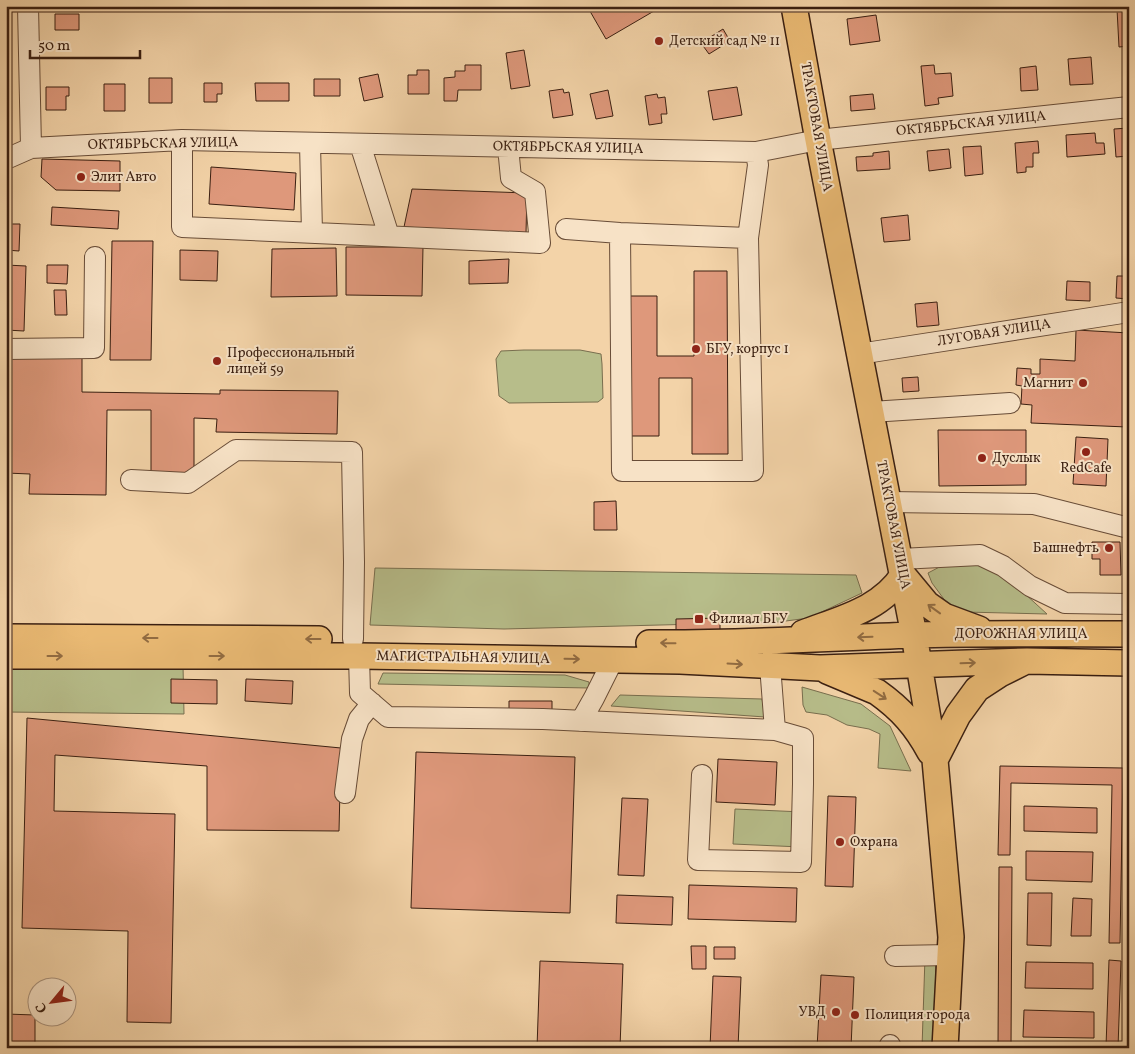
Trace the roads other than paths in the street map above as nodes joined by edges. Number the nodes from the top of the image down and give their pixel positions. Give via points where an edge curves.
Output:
1 (28, 6) edge
2 (794, 6) edge
3 (1129, 107) edge
4 (182, 140) junction
5 (818, 140) junction
6 (310, 143) junction
7 (360, 144) junction
8 (508, 147) junction
9 (31, 148) junction
10 (756, 152) junction
11 (6, 159) edge
12 (566, 229) dead end
13 (312, 233) junction
14 (620, 233) junction
15 (389, 236) junction
16 (748, 238) junction
17 (96, 257) dead end
18 (1129, 312) edge
19 (6, 349) edge
20 (859, 354) junction
21 (1010, 403) dead end
22 (871, 412) junction
23 (131, 480) dead end
24 (888, 502) junction
25 (1129, 528) edge
26 (901, 567) junction
27 (1129, 604) edge
28 (994, 634) junction
29 (1129, 634) edge
30 (914, 635) junction
31 (6, 637) edge
32 (782, 641) junction
33 (356, 648) junction
34 (6, 656) edge
35 (613, 660) junction
36 (1027, 661) junction
37 (1129, 663) edge
38 (770, 665) junction
39 (919, 665) junction
40 (820, 668) junction
41 (372, 703) junction
42 (581, 721) junction
43 (775, 730) junction
44 (935, 760) junction
45 (702, 775) dead end
46 (345, 793) dead end
47 (950, 955) junction
48 (895, 956) dead end
49 (945, 1048) edge

1 - 9 street
2 - 5 main road, ТРАКТОВАЯ УЛИЦА
3 - 5 street, ОКТЯБРЬСКАЯ УЛИЦА
4 - 6 street, ОКТЯБРЬСКАЯ УЛИЦА
4 - 9 street, ОКТЯБРЬСКАЯ УЛИЦА
4 - 13 street via 182,227
5 - 10 street, ОКТЯБРЬСКАЯ УЛИЦА
5 - 20 main road, ТРАКТОВАЯ УЛИЦА
6 - 7 street, ОКТЯБРЬСКАЯ УЛИЦА
6 - 13 street
7 - 8 street, ОКТЯБРЬСКАЯ УЛИЦА
7 - 15 street
8 - 10 street, ОКТЯБРЬСКАЯ УЛИЦА
8 - 15 street via 511,178 535,192 540,243
9 - 11 street, ОКТЯБРЬСКАЯ УЛИЦА
10 - 16 street via 758,166
12 - 14 street
13 - 15 street
14 - 16 street
14 - 16 street via 622,471 753,471
17 - 19 street via 94,348
18 - 20 street, ЛУГОВАЯ УЛИЦА
20 - 22 main road, ТРАКТОВАЯ УЛИЦА
21 - 22 street
22 - 24 main road, ТРАКТОВАЯ УЛИЦА
23 - 33 street via 188,484 236,450 352,452
24 - 25 street via 1034,504
24 - 26 main road, ТРАКТОВАЯ УЛИЦА
26 - 27 street via 980,555 1065,603
28 -> 26 main road via 944,616 927,604
26 - 30 main road, ТРАКТОВАЯ УЛИЦА
26 - 32 main road via 896,586 879,600 859,612
28 - 29 main road, ДОРОЖНАЯ УЛИЦА
28 - 30 main road, ДОРОЖНАЯ УЛИЦА
30 -> 32 main road, МАГИСТРАЛЬНАЯ УЛИЦА
30 - 39 main road, ТРАКТОВАЯ УЛИЦА
33 -> 31 main road, МАГИСТРАЛЬНАЯ УЛИЦА
32 -> 33 main road, МАГИСТРАЛЬНАЯ УЛИЦА
34 -> 33 main road, МАГИСТРАЛЬНАЯ УЛИЦА
33 -> 35 main road, МАГИСТРАЛЬНАЯ УЛИЦА
33 - 41 street via 360,693
35 -> 38 main road, МАГИСТРАЛЬНАЯ УЛИЦА
35 - 42 street
36 - 37 main road, ДОРОЖНАЯ УЛИЦА
39 -> 36 main road, ДОРОЖНАЯ УЛИЦА
36 - 44 main road via 977,689 958,715
38 - 40 main road, МАГИСТРАЛЬНАЯ УЛИЦА
38 - 43 street
39 - 40 main road, МАГИСТРАЛЬНАЯ УЛИЦА
39 - 44 main road, ТРАКТОВАЯ УЛИЦА
40 -> 44 main road via 877,692 895,706 922,737
41 - 42 street via 388,717
41 - 46 street via 359,719 352,739
42 - 43 street
43 - 45 street via 803,738 801,862 698,860
44 - 47 main road, ТРАКТОВАЯ УЛИЦА
47 - 48 street
47 - 49 main road, ТРАКТОВАЯ УЛИЦА

